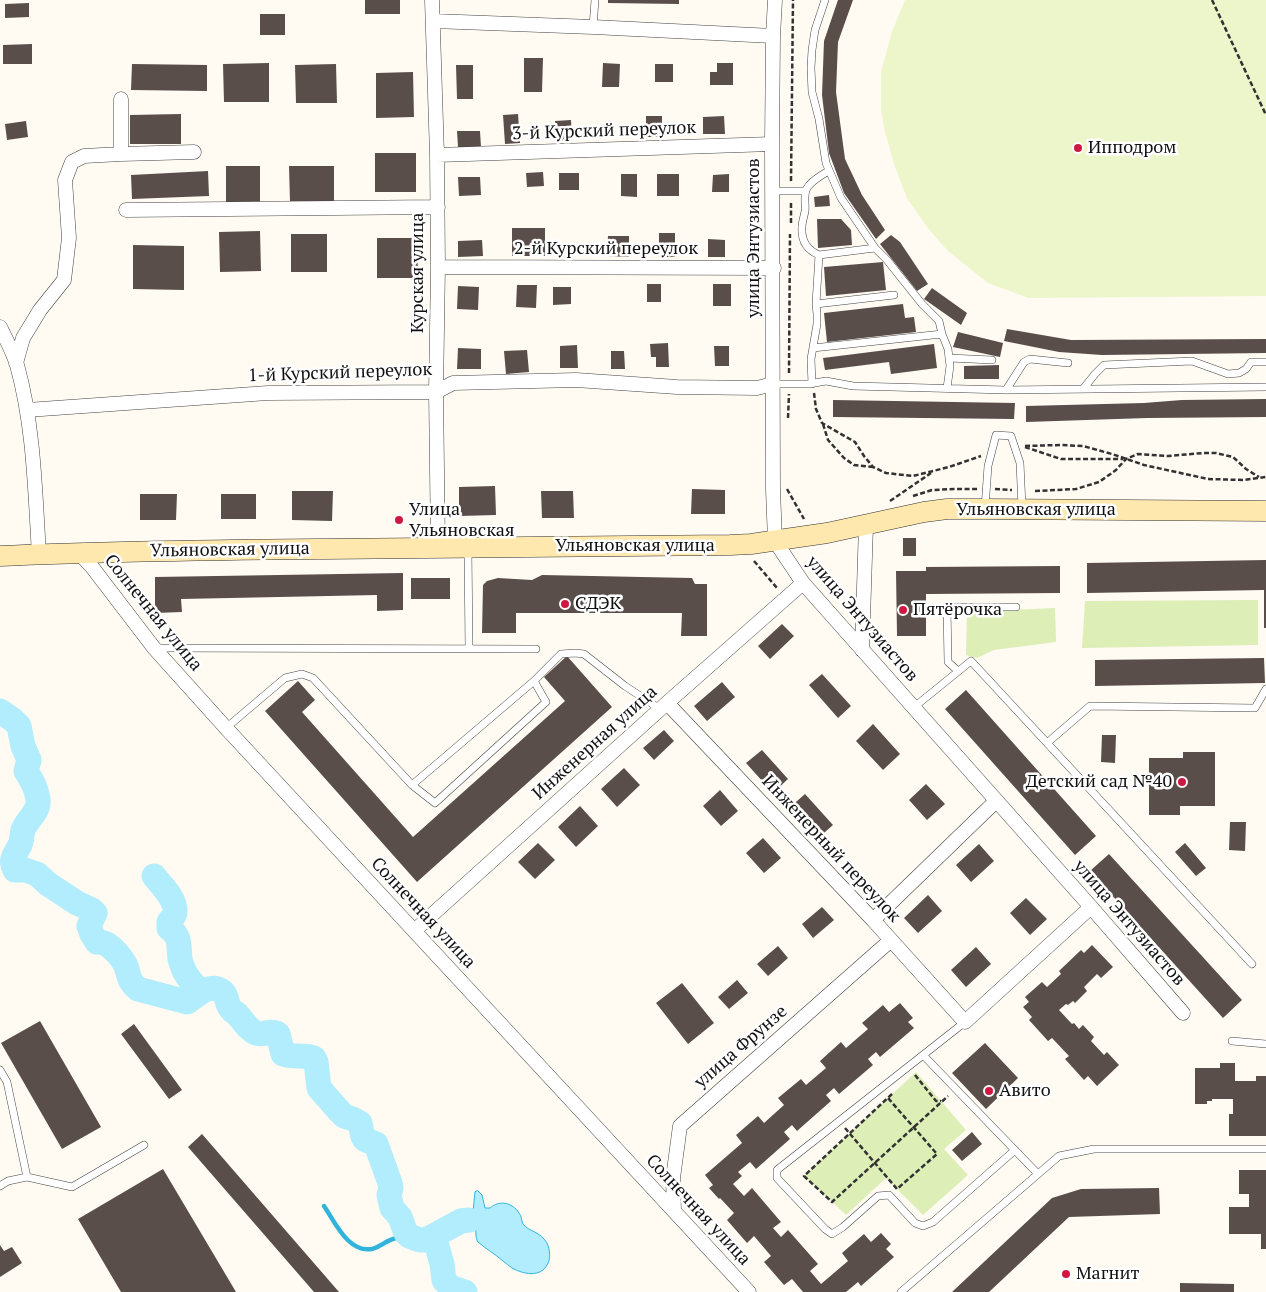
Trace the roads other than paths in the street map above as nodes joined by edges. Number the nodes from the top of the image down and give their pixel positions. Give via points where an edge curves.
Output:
1 (432, 0) edge
2 (595, 0) edge
3 (775, 0) edge
4 (824, 0) edge
5 (433, 20) junction
6 (593, 27) junction
7 (773, 36) junction
8 (121, 99) dead end
9 (772, 144) junction
10 (194, 152) dead end
11 (121, 154) junction
12 (437, 155) junction
13 (828, 171) junction
14 (773, 191) junction
15 (805, 192) junction
16 (438, 207) junction
17 (126, 210) dead end
18 (875, 248) junction
19 (819, 255) junction
20 (438, 268) junction
21 (774, 268) junction
22 (894, 295) dead end
23 (816, 304) junction
24 (0, 326) edge
25 (942, 334) junction
26 (813, 348) junction
27 (949, 358) junction
28 (992, 360) dead end
29 (1266, 362) edge
30 (16, 363) junction
31 (1068, 363) dead end
32 (773, 384) junction
33 (812, 384) junction
34 (1266, 387) edge
35 (946, 388) junction
36 (1083, 389) junction
37 (1006, 390) junction
38 (436, 392) junction
39 (27, 410) junction
40 (986, 499) junction
41 (1022, 500) junction
42 (1266, 511) edge
43 (866, 525) junction
44 (775, 540) junction
45 (468, 546) junction
46 (438, 547) junction
47 (78, 552) junction
48 (39, 554) junction
49 (0, 556) edge
50 (803, 583) junction
51 (1016, 607) dead end
52 (154, 648) junction
53 (536, 648) dead end
54 (469, 649) junction
55 (862, 650) junction
56 (958, 671) junction
57 (534, 681) junction
58 (1266, 689) edge
59 (664, 706) junction
60 (914, 708) junction
61 (226, 728) junction
62 (1048, 743) junction
63 (412, 785) junction
64 (996, 801) junction
65 (1090, 907) junction
66 (873, 920) junction
67 (414, 931) junction
68 (892, 940) junction
69 (1252, 964) dead end
70 (1183, 1013) dead end
71 (965, 1022) junction
72 (1232, 1041) dead end
73 (1266, 1044) edge
74 (923, 1055) junction
75 (0, 1070) edge
76 (144, 1145) dead end
77 (1266, 1149) edge
78 (1015, 1150) junction
79 (1037, 1173) junction
80 (27, 1177) junction
81 (0, 1186) edge
82 (674, 1211) junction
83 (749, 1292) edge
84 (900, 1292) edge

1 - 5 street, Курская улица
2 - 6 lane
3 - 7 street, улица Энтузиастов
4 - 13 lane via 815,30 811,68 812,92
5 - 6 street
5 - 12 street, Курская улица
6 - 7 street
7 - 9 street, улица Энтузиастов
8 - 11 street
9 - 12 street, 3-й Курский переулок
9 - 14 street, улица Энтузиастов
10 - 11 street
11 - 30 street via 84,156 72,162 65,180 69,238 64,280 23,338
12 - 16 street, Курская улица
13 - 15 lane via 814,180
13 - 18 lane via 841,198
14 - 15 lane
14 - 21 street, улица Энтузиастов
15 - 19 lane via 803,239 812,252
16 - 17 street
16 - 20 street, Курская улица
18 - 19 lane
18 - 25 lane via 939,321
19 - 23 lane
20 - 21 street, 2-й Курский переулок
20 - 38 street, Курская улица
21 - 32 street, улица Энтузиастов
22 - 23 lane
23 - 26 lane
24 - 30 street
25 - 26 lane
25 - 27 lane
26 - 33 lane
27 - 28 lane
27 - 35 lane
29 - 36 lane via 1251,362 1239,373 1228,374 1192,361 1104,365
30 - 39 street
31 - 37 lane via 1030,359 1024,362
32 - 33 lane
32 - 38 street, 1-й Курский переулок via 757,388 576,380 491,382 453,383
32 - 44 street, улица Энтузиастов
33 - 35 lane via 826,381 853,386
34 - 36 lane
35 - 37 lane
36 - 37 lane
38 - 39 street, 1-й Курский переулок via 268,393
38 - 46 street, Курская улица
39 - 48 street
40 - 41 main road, Ульяновская улица
40 - 41 lane via 988,466 996,435 1011,436 1020,463
40 - 43 main road, Ульяновская улица via 948,510
41 - 42 main road, Ульяновская улица
43 - 44 main road, Ульяновская улица
43 - 55 street
44 - 45 main road, Ульяновская улица via 730,545
44 - 50 street, улица Энтузиастов
45 - 46 main road, Ульяновская улица
45 - 54 lane
46 - 47 main road, Ульяновская улица
47 - 48 main road, Ульяновская улица
47 - 52 street, Солнечная улица
48 - 49 main road, Ульяновская улица
50 - 55 street, улица Энтузиастов
50 - 59 street, Инженерная улица
51 - 56 lane via 947,607 948,662
52 - 54 lane
52 - 61 street, Солнечная улица
53 - 54 lane
55 - 60 street, улица Энтузиастов
56 - 60 lane
56 - 62 lane via 971,661
57 - 59 lane via 561,654 584,654 624,686
57 - 63 lane
57 - 63 lane via 546,702 435,802
58 - 62 lane via 1255,708 1090,706
59 - 66 street, Инженерный переулок
59 - 67 street, Инженерная улица
60 - 64 street, улица Энтузиастов
61 - 63 lane via 285,678 302,674 313,678
61 - 67 street, Солнечная улица
62 - 69 lane
64 - 65 street, улица Энтузиастов
64 - 66 street
65 - 70 street, улица Энтузиастов
65 - 71 street
66 - 68 street, Инженерный переулок
67 - 82 street, Солнечная улица
68 - 71 street, Инженерный переулок
68 - 82 street, улица Фрунзе via 680,1126 673,1178
71 - 74 lane
72 - 73 lane
74 - 78 lane
74 - 78 lane via 778,1170 777,1178 825,1229 832,1234 878,1196 885,1195 889,1195 915,1223 923,1226 933,1222
75 - 80 lane via 7,1082
76 - 80 lane via 72,1187
77 - 79 lane via 1094,1149 1059,1156
78 - 79 lane
79 - 84 lane
80 - 81 lane
82 - 83 street, Солнечная улица

